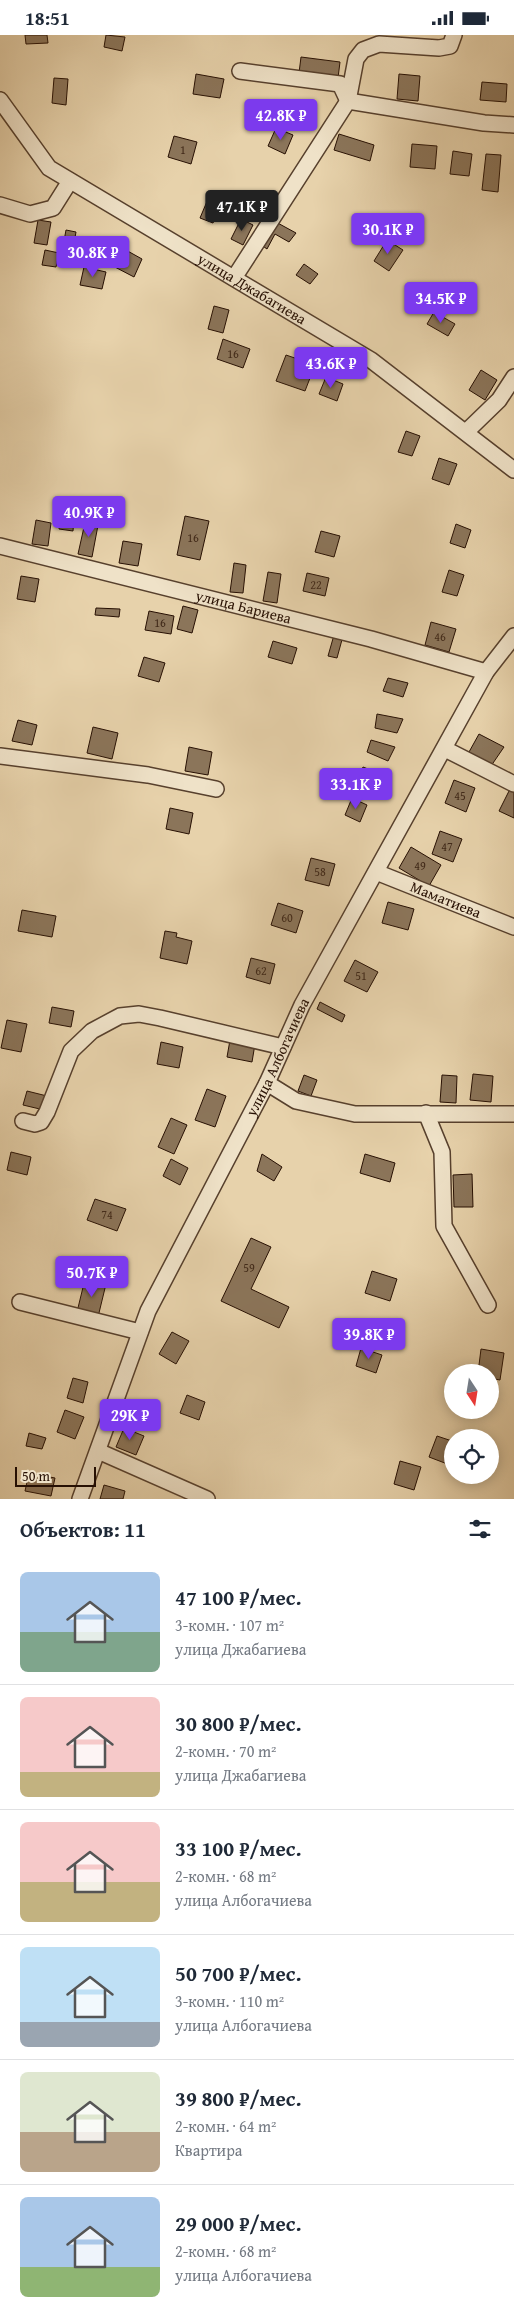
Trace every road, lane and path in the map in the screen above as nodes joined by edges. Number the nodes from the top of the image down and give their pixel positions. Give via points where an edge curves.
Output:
1 (454, 35) edge
2 (240, 71) dead end
3 (0, 100) edge
4 (348, 101) junction
5 (514, 125) edge
6 (70, 181) junction
7 (0, 205) edge
8 (234, 278) junction
9 (514, 377) edge
10 (466, 432) junction
11 (514, 471) edge
12 (0, 546) edge
13 (514, 635) edge
14 (486, 672) junction
15 (444, 749) junction
16 (0, 756) edge
17 (514, 784) edge
18 (216, 789) dead end
19 (376, 872) junction
20 (514, 927) edge
21 (283, 1047) junction
22 (267, 1083) junction
23 (426, 1113) junction
24 (514, 1114) edge
25 (23, 1121) dead end
26 (20, 1302) dead end
27 (488, 1305) dead end
28 (140, 1332) junction
29 (98, 1451) junction
30 (80, 1499) edge
31 (207, 1499) edge

1 - 4 street via 450,46 439,48 379,44 363,50 356,59
2 - 4 street via 340,84
3 - 6 street, улица Джабагиева via 49,169
4 - 5 street
4 - 8 street
6 - 7 street via 53,208 30,214
6 - 8 street, улица Джабагиева
8 - 10 street, улица Джабагиева via 371,360
9 - 10 street via 499,400
10 - 11 street, улица Джабагиева
12 - 14 street, улица Бариева via 372,639
13 - 14 street, улица Албогачиева
14 - 15 street, улица Албогачиева
15 - 17 street
15 - 19 street, улица Албогачиева
16 - 18 street via 148,775
19 - 20 street, Маматиева
19 - 21 street, улица Албогачиева via 302,1005
21 - 22 street, улица Албогачиева
21 - 25 street via 160,1018 120,1015 92,1031 71,1051 40,1122
22 - 23 street via 296,1101 354,1114
22 - 28 street, улица Албогачиева
23 - 24 street
23 - 27 street via 442,1152 444,1226
26 - 28 street
28 - 29 street, улица Албогачиева
29 - 30 street, улица Албогачиева
29 - 31 street

